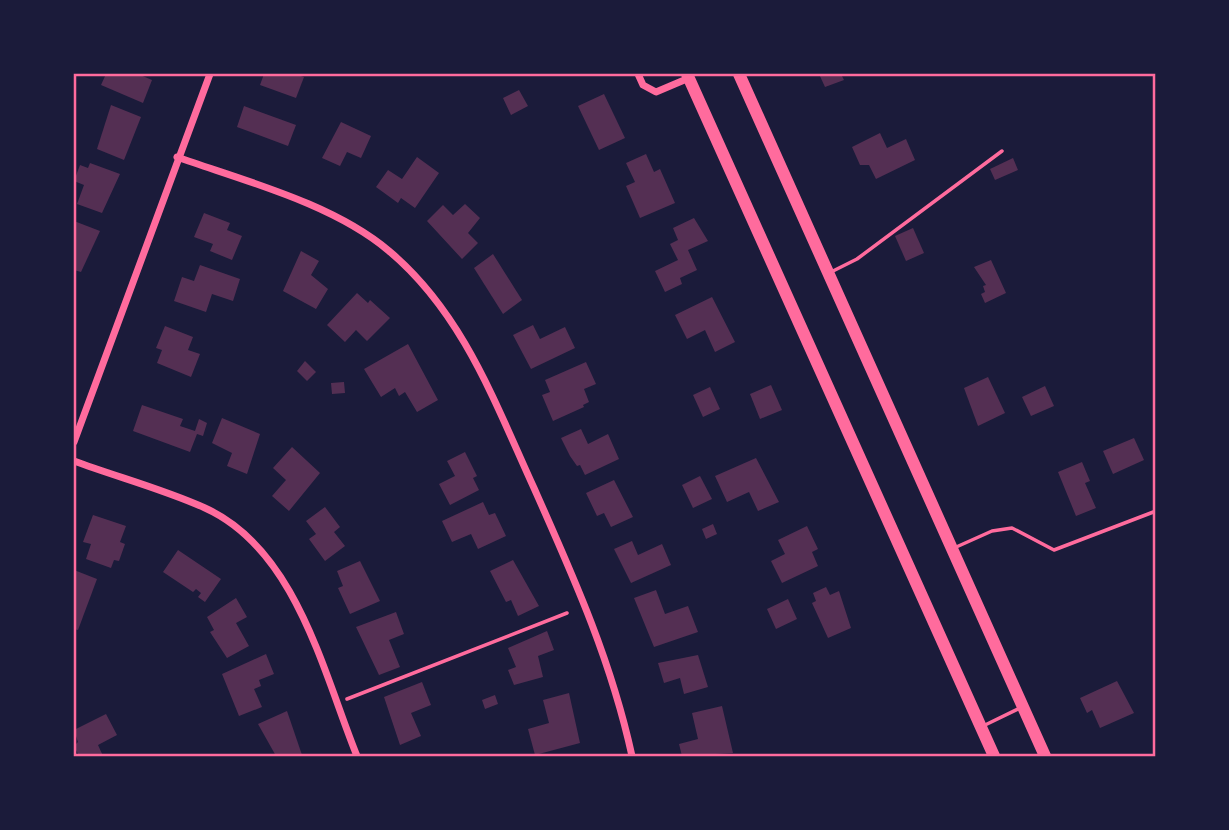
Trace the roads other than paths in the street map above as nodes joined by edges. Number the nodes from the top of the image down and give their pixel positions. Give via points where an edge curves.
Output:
1 (210, 74) edge
2 (638, 74) edge
3 (739, 74) edge
4 (688, 76) edge
5 (1002, 151) dead end
6 (177, 157) junction
7 (829, 273) junction
8 (74, 442) edge
9 (74, 461) edge
10 (1156, 511) edge
11 (952, 549) junction
12 (1022, 707) junction
13 (981, 726) junction
14 (357, 757) edge
15 (632, 757) edge
16 (994, 757) edge
17 (1045, 757) edge

1 - 6 street
2 - 4 street via 643,85 656,92
3 - 7 main road
4 - 13 main road
5 - 7 lane via 857,259
6 - 8 street
6 - 15 street via 342,220 388,250 427,287 458,328 483,376 594,624
7 - 11 main road
9 - 14 street via 206,508 237,528 278,571 295,598
10 - 11 lane via 1054,550 1012,528 992,531
11 - 12 main road
12 - 13 lane
12 - 17 main road
13 - 16 main road

